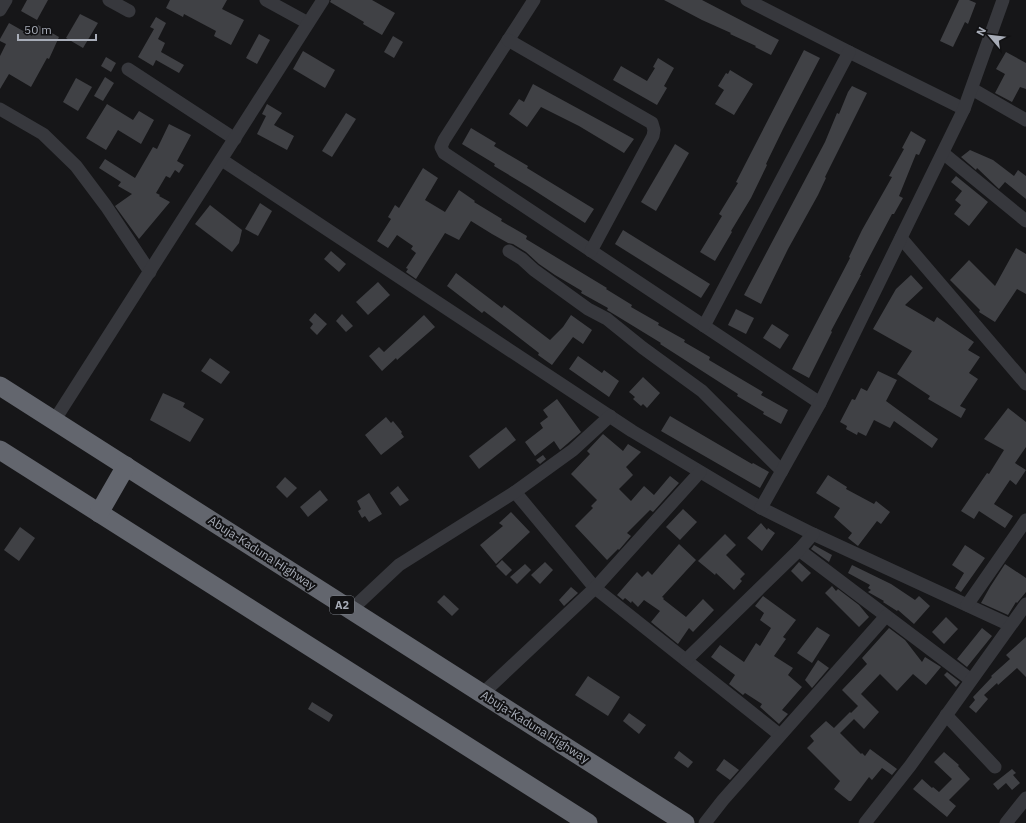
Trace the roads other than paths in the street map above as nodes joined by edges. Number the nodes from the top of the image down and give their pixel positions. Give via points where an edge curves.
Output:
1 (6, 0) edge
2 (109, 0) edge
3 (266, 0) edge
4 (323, 0) edge
5 (534, 0) edge
6 (747, 0) edge
7 (1003, 0) edge
8 (0, 10) edge
9 (129, 11) dead end
10 (308, 23) junction
11 (508, 40) junction
12 (849, 52) junction
13 (128, 69) dead end
14 (972, 89) junction
15 (0, 109) edge
16 (964, 109) junction
17 (1026, 120) edge
18 (235, 139) junction
19 (943, 153) junction
20 (222, 160) junction
21 (1026, 221) edge
22 (901, 238) junction
23 (509, 251) dead end
24 (591, 251) junction
25 (150, 272) junction
26 (704, 326) junction
27 (1026, 384) edge
28 (0, 386) edge
29 (820, 404) junction
30 (610, 416) junction
31 (54, 421) junction
32 (0, 450) edge
33 (126, 466) junction
34 (700, 472) junction
35 (782, 472) junction
36 (515, 492) junction
37 (761, 508) junction
38 (99, 513) junction
39 (1026, 520) edge
40 (813, 534) junction
41 (799, 550) junction
42 (595, 588) junction
43 (1026, 604) edge
44 (967, 605) junction
45 (351, 610) junction
46 (886, 616) junction
47 (1010, 625) junction
48 (686, 660) junction
49 (971, 680) junction
50 (482, 694) junction
51 (946, 715) junction
52 (780, 735) junction
53 (995, 767) dead end
54 (1026, 798) edge
55 (588, 823) edge
56 (685, 823) edge
57 (705, 823) edge
58 (865, 823) edge
59 (1006, 823) edge

1 - 8 street
2 - 9 street
3 - 10 street
4 - 10 street
5 - 11 street
6 - 12 street
7 - 14 street
10 - 18 street
11 - 24 street via 441,147 444,153
11 - 24 street via 652,123 653,136
12 - 16 street
12 - 26 street
13 - 18 street
14 - 16 street
14 - 17 street
15 - 25 street via 43,134 76,166
16 - 19 street
18 - 20 street
19 - 21 street
19 - 22 street
20 - 25 street
20 - 30 street
22 - 27 street
22 - 29 street
23 - 35 street via 588,309 607,319 702,391
24 - 26 street
25 - 31 street
26 - 29 street
28 - 31 highway, Abuja-Kaduna Highway / A2
29 - 35 street
30 - 34 street
30 - 36 street via 573,450
31 - 33 highway, Abuja-Kaduna Highway / A2
32 - 38 highway
33 - 38 highway
33 - 45 highway, Abuja-Kaduna Highway / A2
34 - 37 street
34 - 42 street
35 - 37 street
36 - 42 street
36 - 45 street via 399,565
37 - 40 street
38 - 55 highway
39 - 44 street
40 - 41 street
40 - 44 street
41 - 46 street
41 - 48 street
42 - 48 street
42 - 50 street
43 - 47 street
44 - 47 street
45 - 50 highway, Abuja-Kaduna Highway / A2
46 - 49 street
46 - 52 street
47 - 49 street
48 - 52 street
49 - 51 street
50 - 56 highway, Abuja-Kaduna Highway / A2
51 - 53 street
51 - 58 street
52 - 57 street
54 - 59 street

